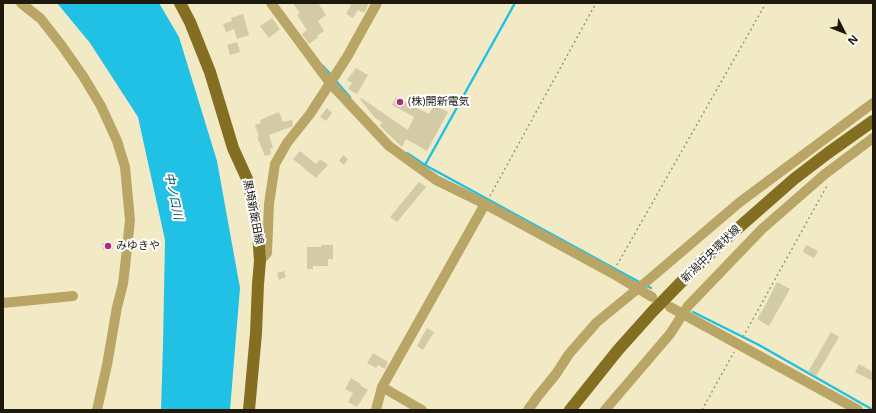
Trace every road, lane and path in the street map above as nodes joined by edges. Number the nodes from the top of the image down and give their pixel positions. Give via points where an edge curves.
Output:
1 (21, 3) edge
2 (180, 3) edge
3 (271, 3) edge
4 (377, 3) edge
5 (596, 3) edge
6 (766, 3) edge
7 (330, 83) junction
8 (873, 103) edge
9 (873, 120) edge
10 (873, 138) edge
11 (825, 174) junction
12 (485, 204) junction
13 (260, 261) junction
14 (612, 273) junction
15 (638, 289) junction
16 (73, 296) dead end
17 (652, 297) dead end
18 (3, 303) edge
19 (670, 306) dead end
20 (683, 314) junction
21 (739, 345) junction
22 (382, 387) junction
23 (873, 404) edge
24 (843, 407) edge
25 (97, 410) edge
26 (249, 410) edge
27 (376, 410) edge
28 (422, 410) edge
29 (528, 410) edge
30 (570, 410) edge
31 (605, 410) edge
32 (702, 410) edge
33 (858, 410) edge
34 (870, 410) edge

1 - 25 street via 41,19 83,76 101,106 117,141 125,167 130,220 123,284
2 - 13 main road, 黒埼新飯田線 via 210,72 233,148 248,181 256,220
3 - 7 street
4 - 7 street
5 - 12 path
6 - 14 path
7 - 12 street via 389,146 436,180
7 - 13 street via 275,164 269,204 268,253
8 - 15 street via 740,202
9 - 30 main road, 新潟中央環状線 via 794,179 695,268 618,350
10 - 11 street
11 - 20 street via 762,229
11 - 21 path via 828,184
12 - 14 street
12 - 22 street
13 - 26 main road, 黒埼新飯田線
14 - 15 street
15 - 17 street
15 - 29 street via 597,322 569,354
16 - 18 street
19 - 20 street
20 - 21 street
20 - 31 street via 670,334
21 - 24 street
21 - 32 path
22 - 27 street
22 - 28 street
23 - 34 path
24 - 33 street

